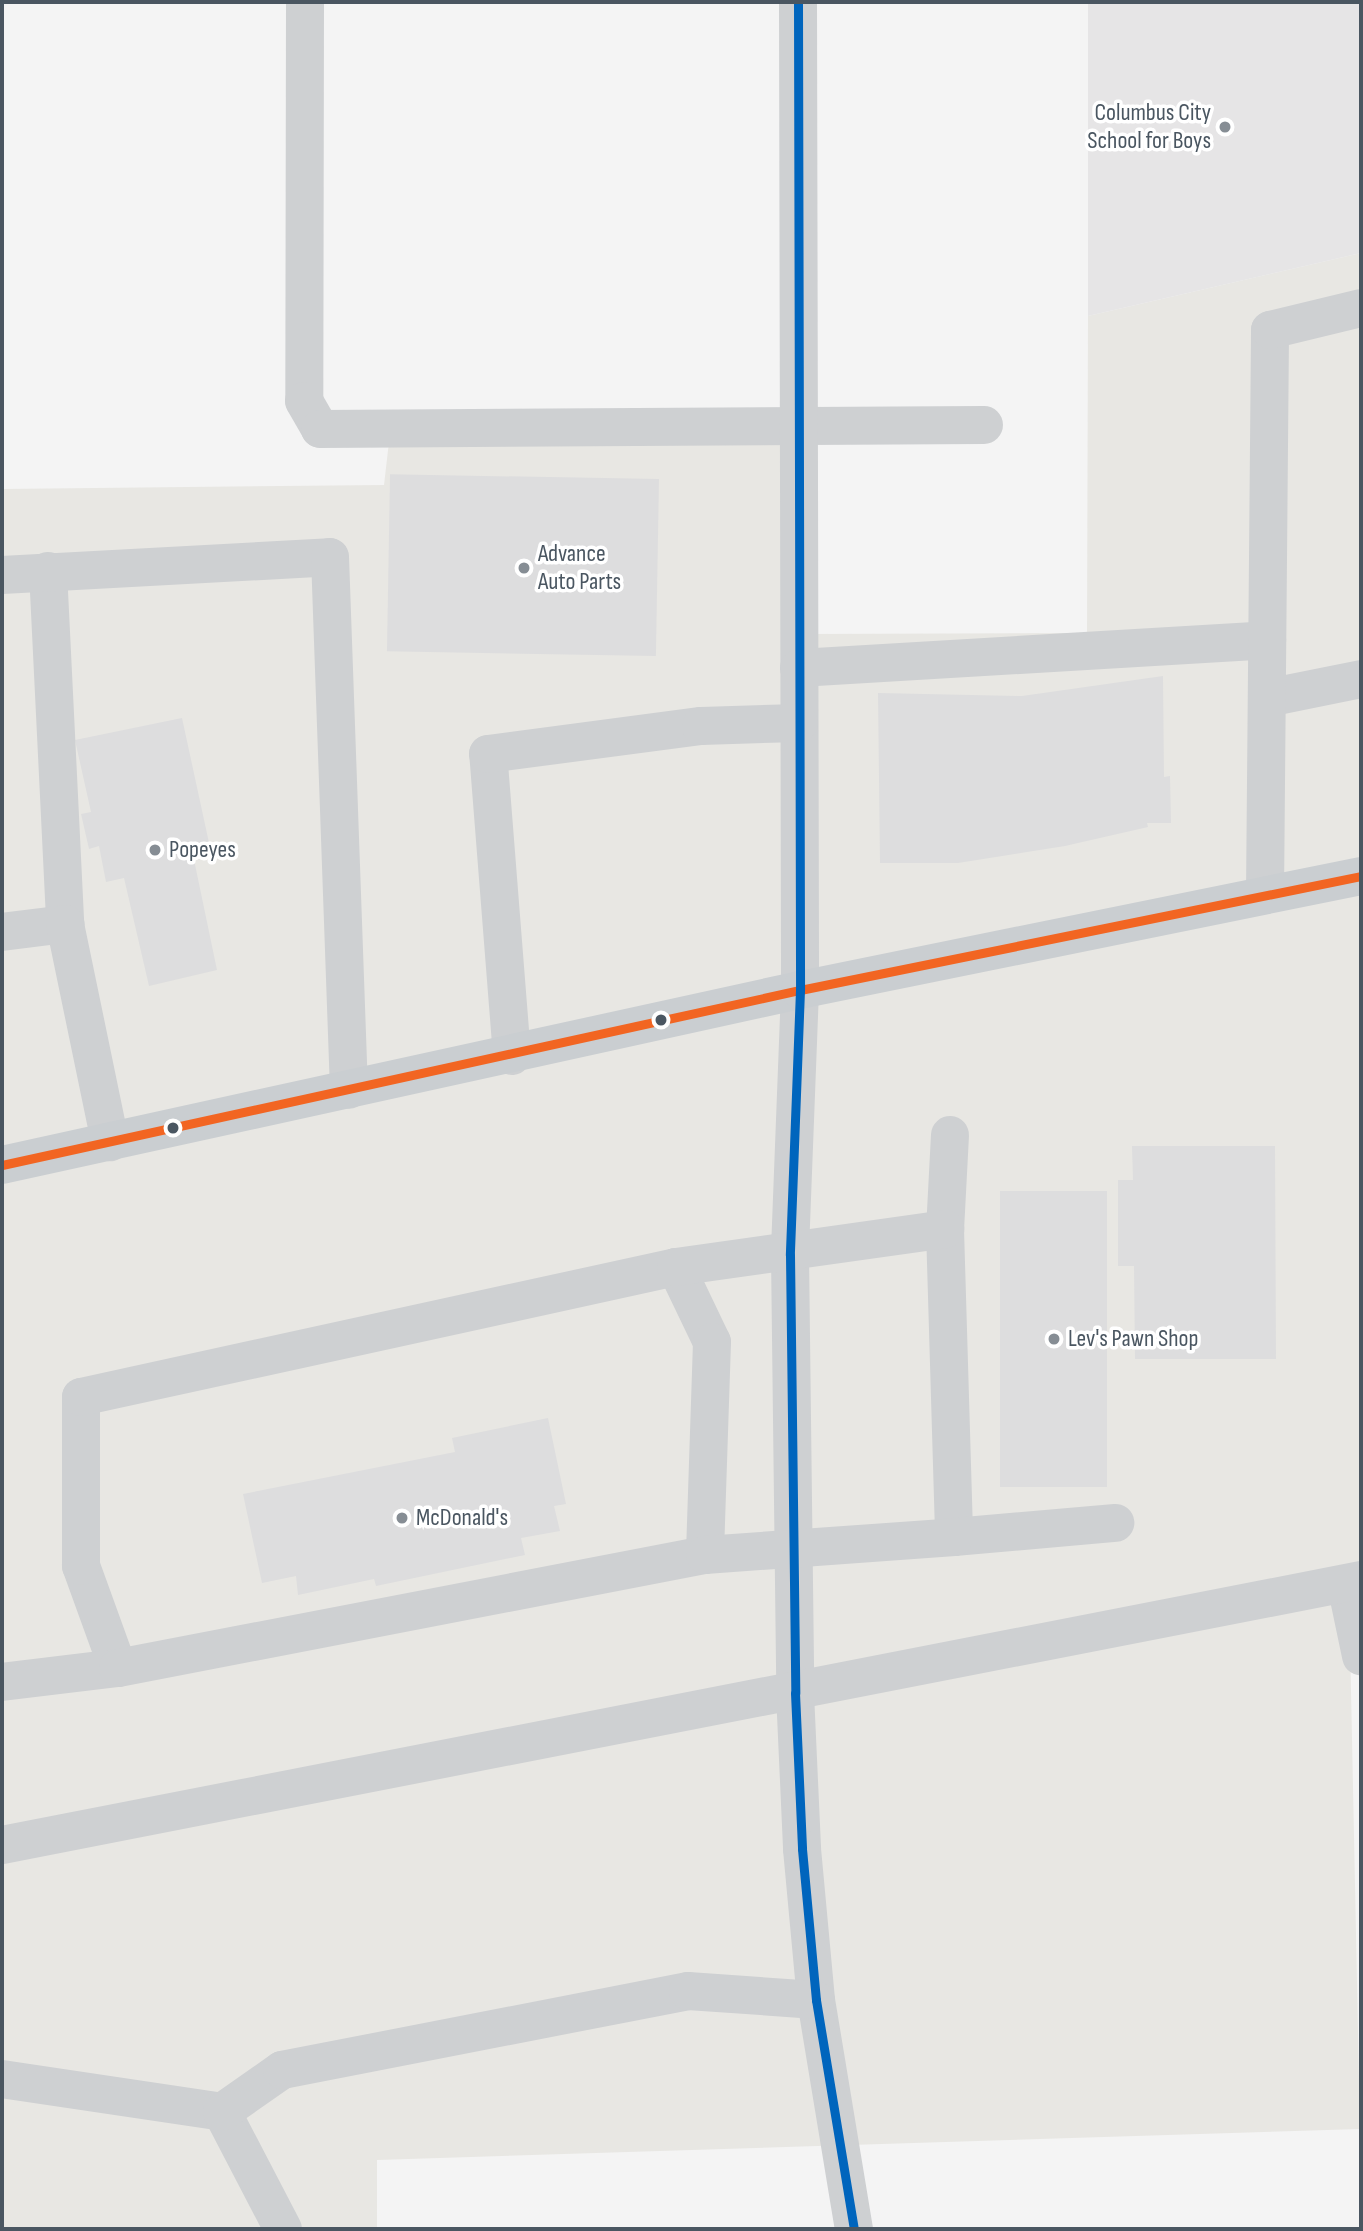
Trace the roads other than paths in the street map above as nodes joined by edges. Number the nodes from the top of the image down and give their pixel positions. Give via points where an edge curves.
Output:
1 (305, 2) edge
2 (798, 2) edge
3 (1361, 308) edge
4 (984, 425) dead end
5 (799, 427) junction
6 (48, 571) junction
7 (2, 575) edge
8 (1267, 640) junction
9 (799, 668) junction
10 (1361, 679) edge
11 (1267, 698) junction
12 (799, 723) junction
13 (1361, 876) edge
14 (1265, 895) junction
15 (65, 925) junction
16 (2, 932) edge
17 (800, 990) junction
18 (512, 1056) junction
19 (349, 1090) junction
20 (950, 1135) dead end
21 (110, 1142) junction
22 (2, 1165) edge
23 (945, 1229) junction
24 (790, 1255) junction
25 (676, 1268) junction
26 (1115, 1523) dead end
27 (954, 1537) junction
28 (794, 1550) junction
29 (705, 1555) junction
30 (1354, 1582) edge
31 (1361, 1656) edge
32 (118, 1668) junction
33 (2, 1682) edge
34 (795, 1693) junction
35 (2, 1845) edge
36 (816, 2000) junction
37 (2, 2079) edge
38 (222, 2112) junction
39 (283, 2229) edge
40 (855, 2229) edge

1 - 5 street via 304,401 320,429
2 - 5 street
3 - 8 street via 1270,330
4 - 5 street
5 - 9 street
6 - 7 street
6 - 15 street
6 - 19 street via 330,557
8 - 9 street
8 - 11 street
9 - 12 street
10 - 11 street
11 - 14 street
12 - 17 street
12 - 18 street via 701,726 488,754
13 - 14 main road
14 - 17 main road
15 - 16 street
15 - 21 street
17 - 18 main road
17 - 24 street
18 - 19 main road
19 - 21 main road
20 - 23 street
21 - 22 main road
23 - 24 street
23 - 27 street
24 - 25 street via 727,1258
24 - 28 street
25 - 29 street via 712,1342
25 - 32 street via 81,1397 81,1566
26 - 27 street
27 - 28 street
28 - 29 street
28 - 34 street
29 - 32 street
30 - 31 street
30 - 34 street
32 - 33 street
34 - 35 street
34 - 36 street via 802,1849
36 - 38 street via 688,1991 282,2070
36 - 40 street
37 - 38 street
38 - 39 street

